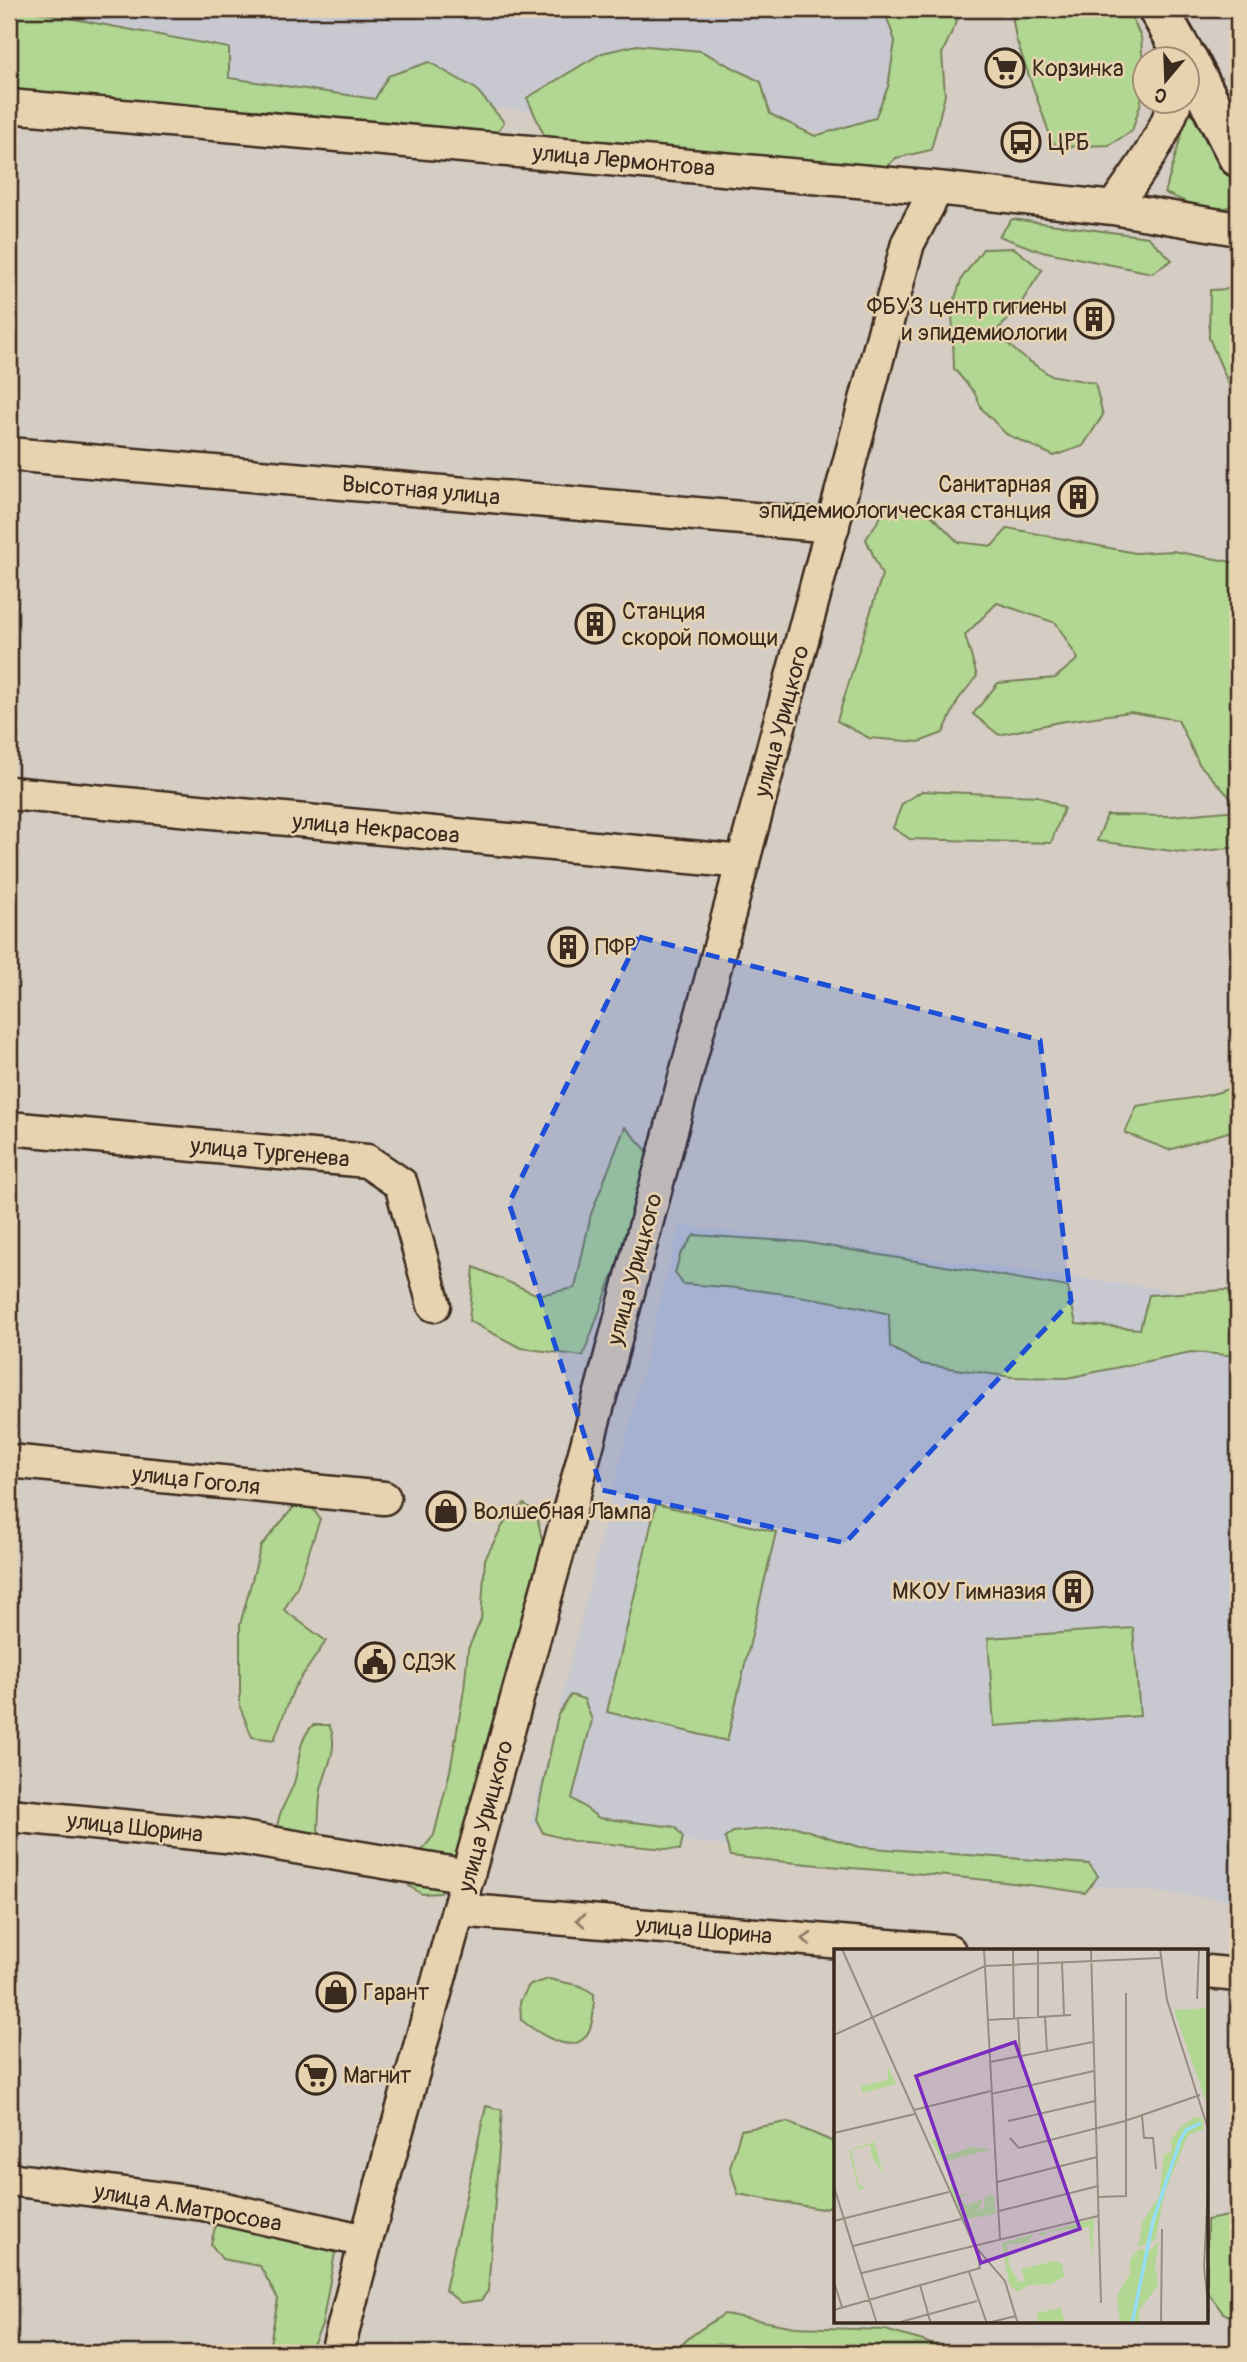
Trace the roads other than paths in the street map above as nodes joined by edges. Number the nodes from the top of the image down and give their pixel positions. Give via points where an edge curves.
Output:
1 (1158, 9) edge
2 (1179, 46) edge
3 (1202, 88) edge
4 (9, 106) edge
5 (1170, 116) edge
6 (1238, 157) edge
7 (937, 188) junction
8 (1113, 208) junction
9 (1238, 229) edge
10 (9, 454) edge
11 (833, 526) junction
12 (9, 793) edge
13 (743, 862) junction
14 (9, 1128) edge
15 (434, 1305) dead end
16 (9, 1461) edge
17 (384, 1498) dead end
18 (9, 1815) edge
19 (468, 1876) junction
20 (458, 1910) junction
21 (925, 1949) edge
22 (1208, 1972) edge
23 (1238, 1975) edge
24 (9, 2179) edge
25 (366, 2241) junction
26 (337, 2353) edge

1 - 2 street
3 - 6 street
4 - 7 street, улица Лермонтова
5 - 8 street via 1147,161
7 - 8 street, улица Лермонтова
7 - 11 street, улица Урицкого via 908,243
8 - 9 street, улица Лермонтова
10 - 11 street, Высотная улица
11 - 13 street, улица Урицкого
12 - 13 street, улица Некрасова
13 - 19 street, улица Урицкого
14 - 15 street, улица Тургенева via 367,1161 401,1184
16 - 17 street, улица Гоголя
18 - 19 street, улица Шорина via 236,1837
19 - 20 street, улица Урицкого
21 -> 20 street, улица Шорина
20 - 25 street, улица Урицкого
22 - 23 street
24 - 25 street, улица А.Матросова via 203,2204
25 - 26 street, улица Урицкого

